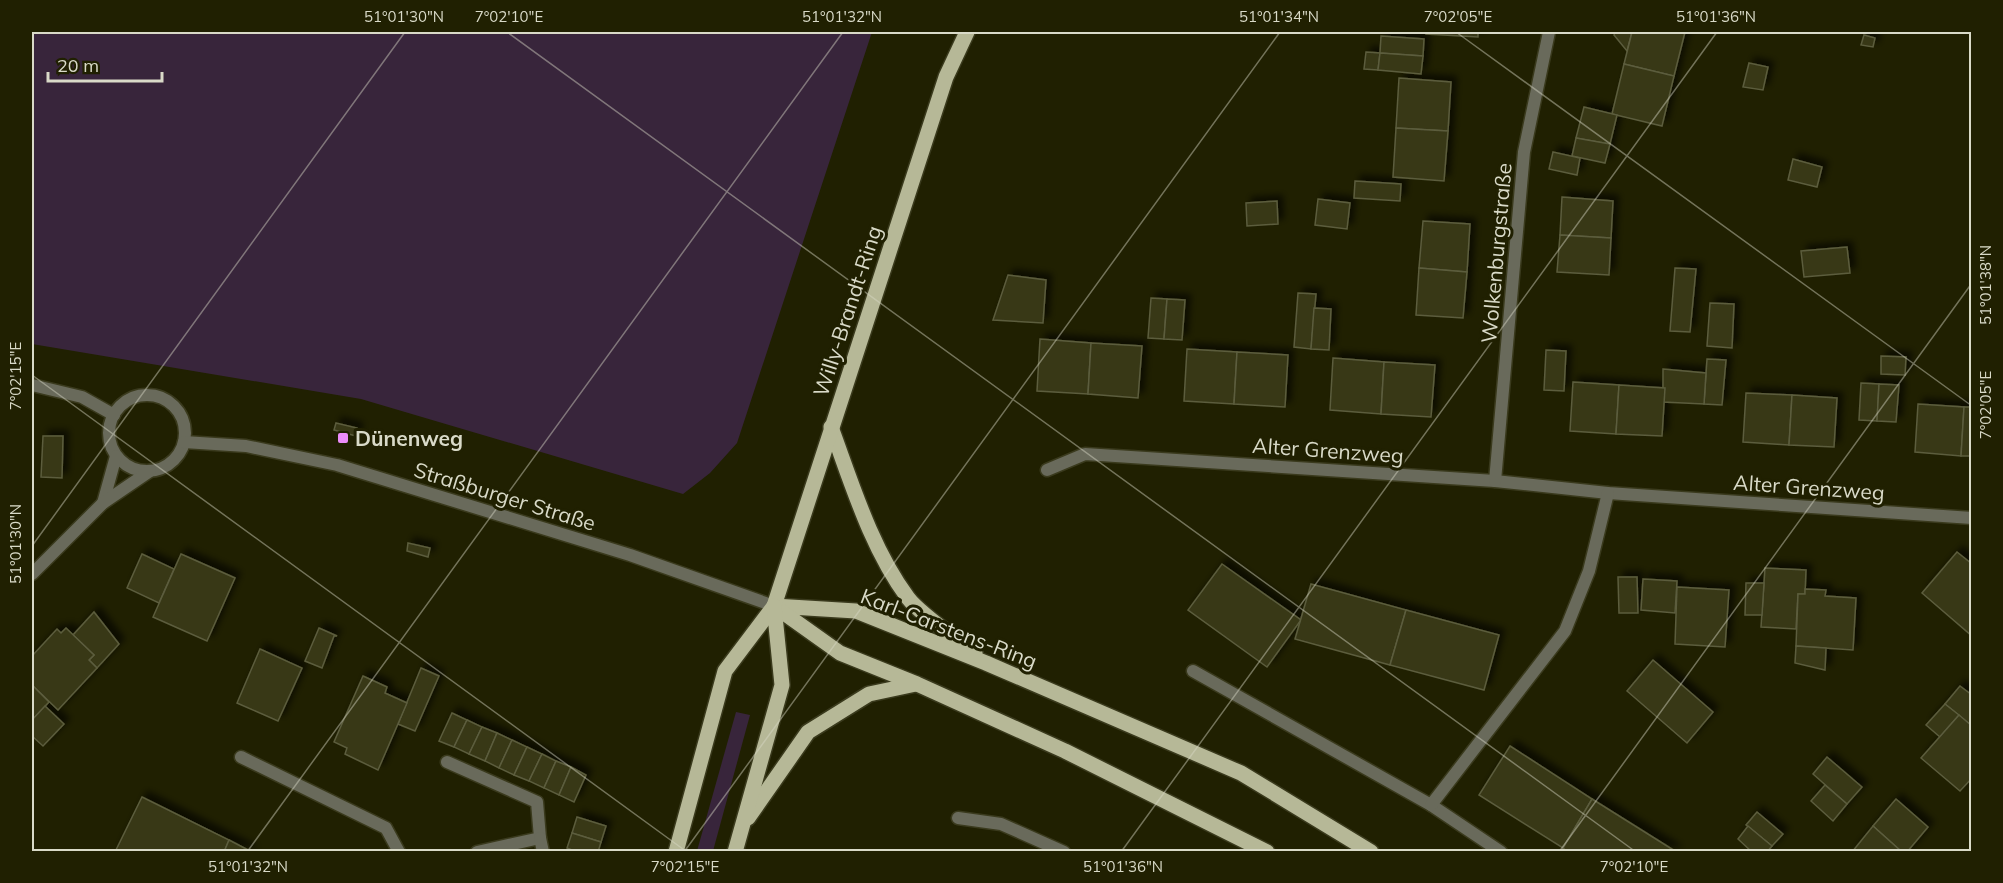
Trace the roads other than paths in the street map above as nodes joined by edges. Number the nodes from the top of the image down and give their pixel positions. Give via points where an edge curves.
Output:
1 (967, 32) edge
2 (1549, 32) edge
3 (32, 385) edge
4 (114, 415) junction
5 (831, 427) junction
6 (184, 442) junction
7 (116, 456) junction
8 (1047, 470) dead end
9 (150, 471) junction
10 (1495, 481) junction
11 (1608, 493) junction
12 (103, 503) junction
13 (1971, 518) edge
14 (32, 574) edge
15 (774, 606) junction
16 (986, 663) junction
17 (1193, 671) dead end
18 (916, 684) junction
19 (241, 757) dead end
20 (447, 762) dead end
21 (1431, 805) junction
22 (958, 818) dead end
23 (741, 828) junction
24 (540, 838) junction
25 (1262, 850) edge
26 (399, 852) edge
27 (477, 852) edge
28 (543, 852) edge
29 (676, 852) edge
30 (735, 852) edge
31 (1064, 852) edge
32 (1371, 852) edge
33 (1501, 852) edge

1 - 5 main road, Willy-Brandt-Ring via 946,77
2 - 10 street, Wolkenburgstraße via 1524,152
3 - 4 street via 82,397
4 - 6 street via 136,396 162,397 183,420
4 - 7 street via 109,432
5 - 15 main road, Willy-Brandt-Ring
5 - 16 main road via 866,521 909,599
6 - 9 street via 170,463
6 - 15 street, Straßburger Straße via 246,447 337,465 651,562
7 - 9 street via 132,468
7 - 12 street
8 - 10 street, Alter Grenzweg via 1085,454
9 - 12 street
10 - 11 street, Alter Grenzweg
11 - 13 street, Alter Grenzweg
11 - 21 street via 1589,571 1565,631
12 - 14 street
15 - 16 main road, Karl-Carstens-Ring via 856,611
15 - 18 main road via 840,653
15 - 23 main road, Willy-Brandt-Ring via 782,685
15 - 29 main road, Willy-Brandt-Ring via 725,671
16 - 32 main road, Karl-Carstens-Ring via 1241,773
17 - 21 street
18 - 23 main road via 869,694 808,732
18 - 25 main road via 1065,751
19 - 26 street via 386,828
20 - 24 street via 537,802
21 - 33 street
22 - 31 street via 1001,824
23 - 30 main road, Willy-Brandt-Ring
24 - 27 street
24 - 28 street

